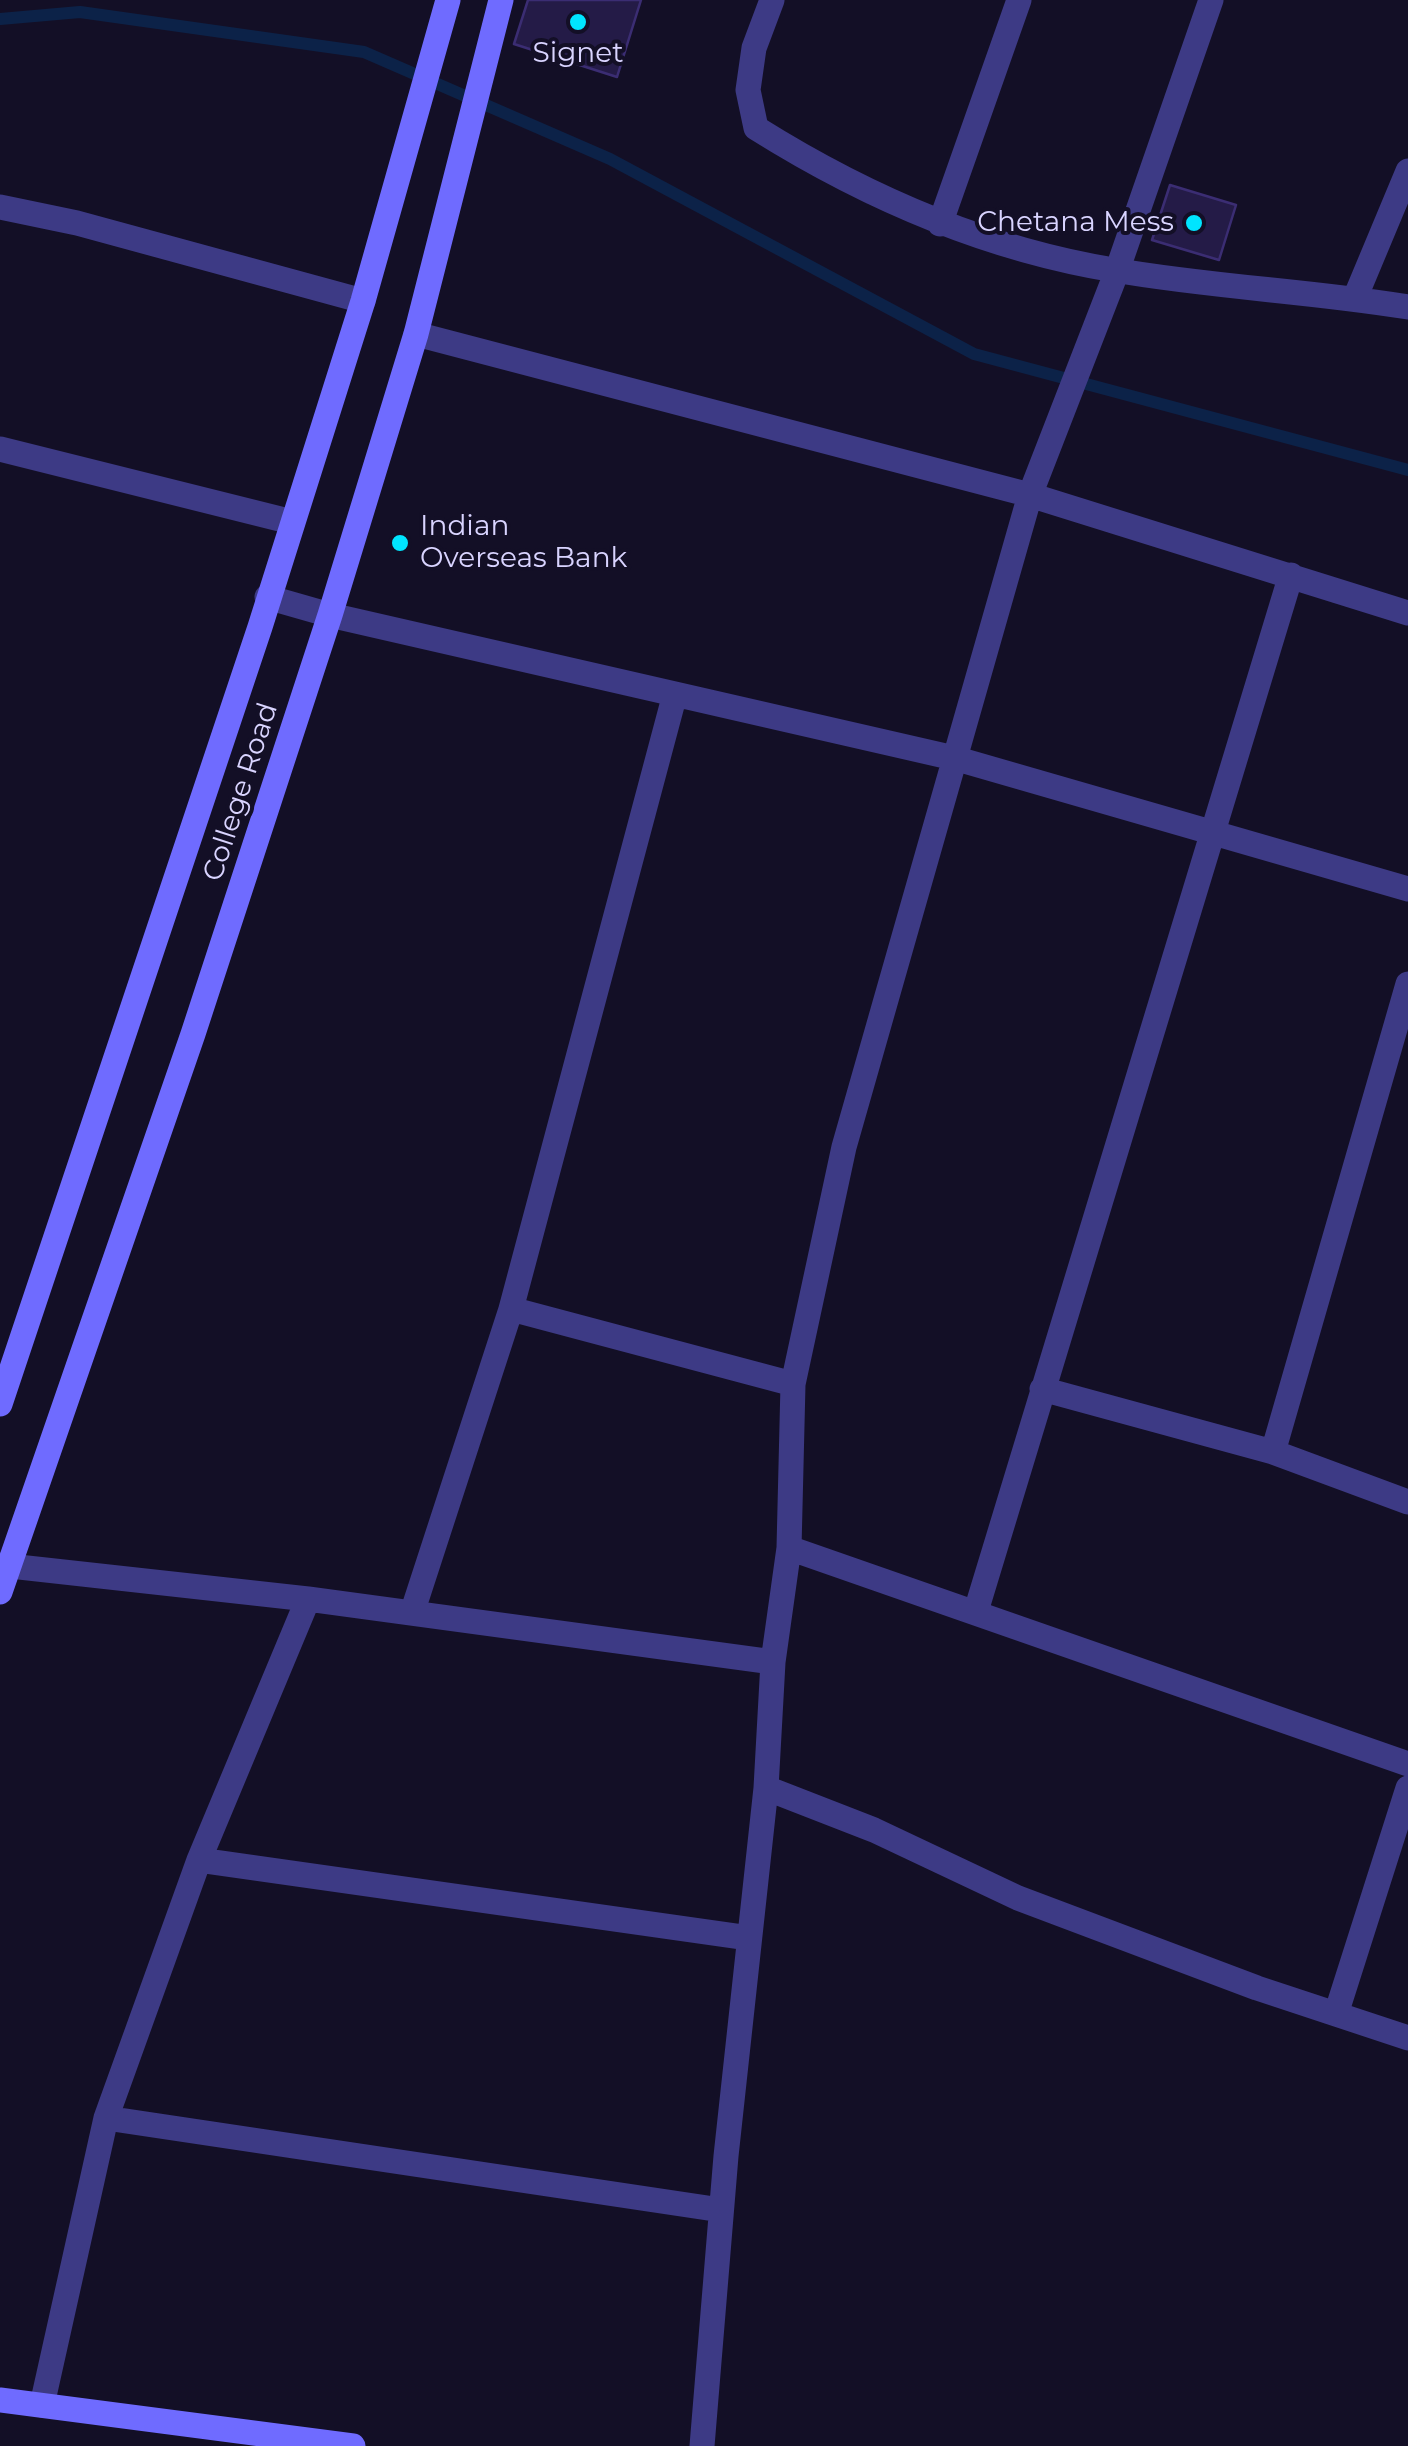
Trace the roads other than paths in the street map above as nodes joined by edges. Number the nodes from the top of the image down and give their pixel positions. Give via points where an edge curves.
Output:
1 (448, 0) edge
2 (501, 0) edge
3 (772, 0) edge
4 (1019, 0) edge
5 (1211, 0) edge
6 (1408, 171) edge
7 (0, 207) edge
8 (940, 224) junction
9 (1117, 271) junction
10 (1355, 298) junction
11 (363, 301) junction
12 (1408, 307) edge
13 (416, 334) junction
14 (0, 448) edge
15 (1030, 494) junction
16 (292, 522) junction
17 (1291, 574) junction
18 (268, 597) junction
19 (1408, 612) edge
20 (330, 615) junction
21 (676, 694) junction
22 (954, 758) junction
23 (1210, 834) junction
24 (1408, 889) edge
25 (1408, 984) edge
26 (511, 1309) junction
27 (793, 1384) junction
28 (1042, 1388) junction
29 (0, 1404) edge
30 (1273, 1452) junction
31 (1408, 1502) edge
32 (789, 1548) junction
33 (4, 1566) edge
34 (0, 1592) edge
35 (308, 1600) junction
36 (976, 1611) junction
37 (412, 1613) junction
38 (773, 1662) junction
39 (1408, 1764) edge
40 (766, 1788) junction
41 (1408, 1788) edge
42 (200, 1860) junction
43 (749, 1938) junction
44 (1336, 2014) junction
45 (1408, 2038) edge
46 (106, 2118) junction
47 (721, 2210) junction
48 (0, 2400) edge
49 (42, 2405) junction
50 (353, 2446) edge
51 (702, 2446) edge

1 - 11 main road, College Road
2 - 13 main road, College Road
3 - 8 street via 754,48 748,90 756,128
4 - 8 street
5 - 9 street
6 - 10 street
7 - 11 street
8 - 9 street
9 - 10 street
9 - 15 street
10 - 12 street
11 - 16 main road, College Road
13 - 15 street
13 - 20 main road, College Road
14 - 16 street
15 - 17 street
15 - 22 street
16 - 18 main road, College Road
17 - 19 street
17 - 23 street
18 - 20 street
18 - 29 main road, College Road
20 - 21 street
20 - 33 main road, College Road via 193,1034
21 - 22 street
21 - 26 street
22 - 23 street
22 - 27 street via 844,1147
23 - 24 street
23 - 28 street
25 - 30 street
26 - 27 street
26 - 37 street
27 - 32 street
28 - 30 street
28 - 36 street
30 - 31 street
32 - 36 street
32 - 38 street
33 - 34 main road, College Road
33 - 35 street
35 - 37 street
35 - 42 street
36 - 39 street
37 - 38 street
38 - 40 street
40 - 43 street
40 - 44 street via 1018,1898
41 - 44 street
42 - 43 street
42 - 46 street
43 - 47 street
44 - 45 street
46 - 47 street
46 - 49 street
47 - 51 street
48 - 49 main road
49 - 50 main road

